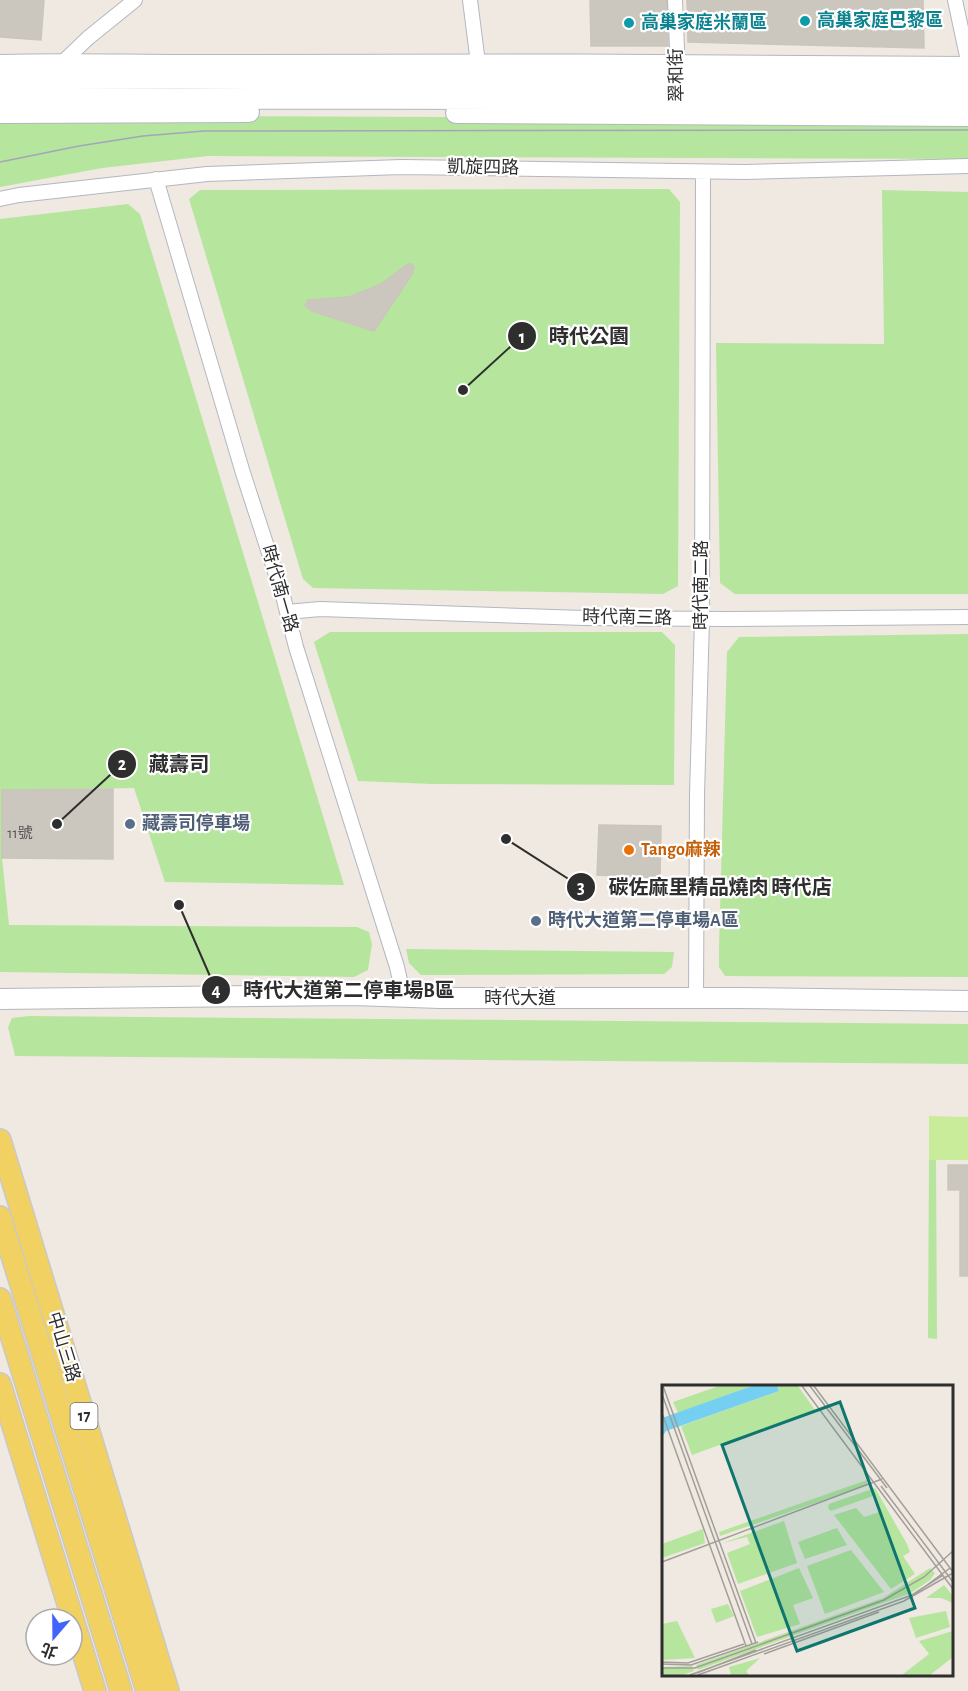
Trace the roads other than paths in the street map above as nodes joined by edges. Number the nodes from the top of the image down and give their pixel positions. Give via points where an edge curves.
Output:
1 (135, 0) edge
2 (470, 0) edge
3 (675, 0) edge
4 (955, 0) edge
5 (968, 61) edge
6 (62, 63) junction
7 (478, 63) junction
8 (0, 65) edge
9 (968, 66) edge
10 (0, 81) edge
11 (968, 83) edge
12 (678, 90) junction
13 (0, 100) edge
14 (968, 100) edge
15 (0, 113) edge
16 (968, 116) edge
17 (968, 165) edge
18 (703, 172) junction
19 (156, 179) junction
20 (0, 199) edge
21 (287, 612) junction
22 (968, 617) edge
23 (702, 619) junction
24 (404, 998) junction
25 (0, 999) edge
26 (696, 999) junction
27 (968, 1001) edge
28 (0, 1140) edge
29 (0, 1217) edge
30 (0, 1299) edge
31 (0, 1384) edge
32 (95, 1691) edge
33 (121, 1691) edge
34 (147, 1691) edge
35 (168, 1691) edge

1 - 6 street
2 - 7 street
3 - 12 street, 翠和街
4 - 5 street
6 - 7 street
6 - 8 street
7 - 12 street
9 - 12 street
10 - 12 street via 179,78
11 - 12 street
12 - 13 street
12 - 14 street
12 - 15 street via 291,111
12 - 16 street
17 - 18 street, 凱旋四路
18 - 19 street, 凱旋四路 via 401,167
18 - 23 street, 時代南二路
19 - 20 street, 凱旋四路
19 - 21 street, 時代南一路
21 - 23 street, 時代南三路 via 320,609
21 - 24 street, 時代南一路
22 - 23 street, 時代南三路
23 - 26 street, 時代南二路
24 - 25 street, 時代大道 via 341,995
24 - 26 street, 時代大道
26 - 27 street, 時代大道
28 - 35 main road, 中山三路 / 17
29 - 34 main road, 中山三路 / 17
30 - 33 main road
31 - 32 main road

